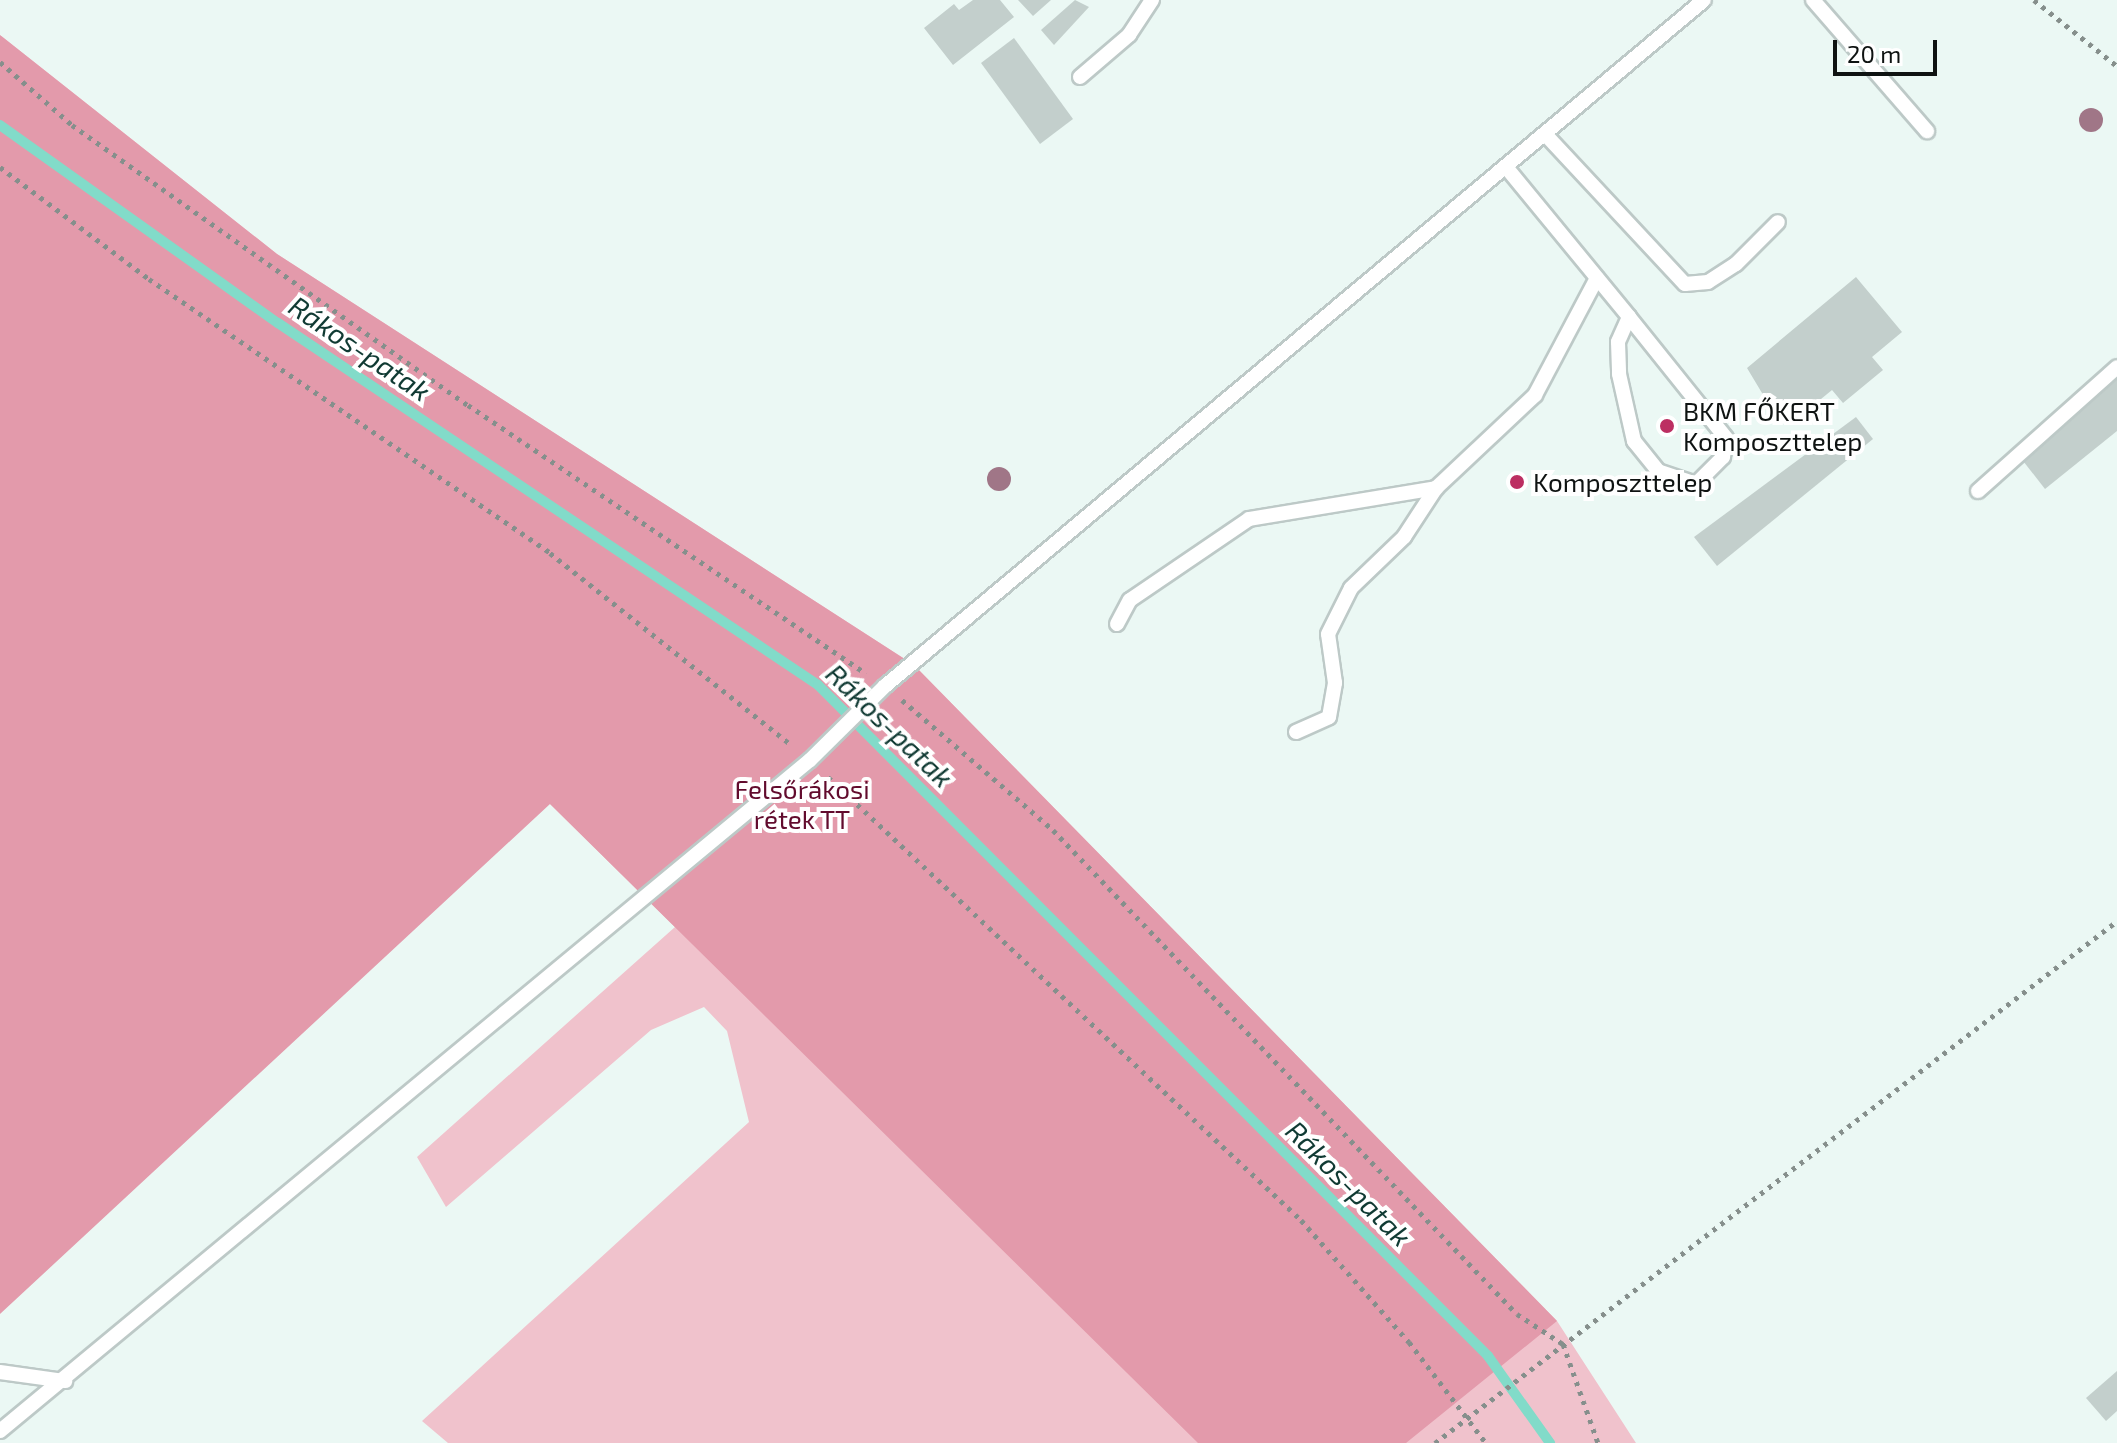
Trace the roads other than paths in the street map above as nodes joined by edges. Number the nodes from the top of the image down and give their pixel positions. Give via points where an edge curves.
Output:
1 (1152, 0) edge
2 (1704, 0) edge
3 (1813, 0) edge
4 (1080, 77) dead end
5 (1927, 131) dead end
6 (1545, 134) junction
7 (1506, 167) junction
8 (1778, 222) dead end
9 (1597, 278) junction
10 (1629, 317) junction
11 (2117, 367) edge
12 (1436, 488) junction
13 (1978, 491) dead end
14 (1117, 624) dead end
15 (1296, 732) dead end
16 (0, 1372) edge
17 (65, 1381) junction
18 (0, 1431) edge

1 - 4 lane via 1129,35
2 - 6 lane
3 - 5 lane
6 - 7 lane
6 - 8 lane via 1685,284 1708,282 1736,264
7 - 9 lane
7 - 17 lane via 873,696 826,738 810,760
9 - 10 lane
9 - 12 lane via 1535,395
10 - 10 lane via 1618,342 1619,374 1634,441 1658,471 1696,484 1723,457 1726,438
11 - 13 lane
12 - 14 lane via 1249,519 1130,600
12 - 15 lane via 1404,537 1351,588 1328,634 1335,683 1329,717
16 - 17 lane
17 - 18 lane

